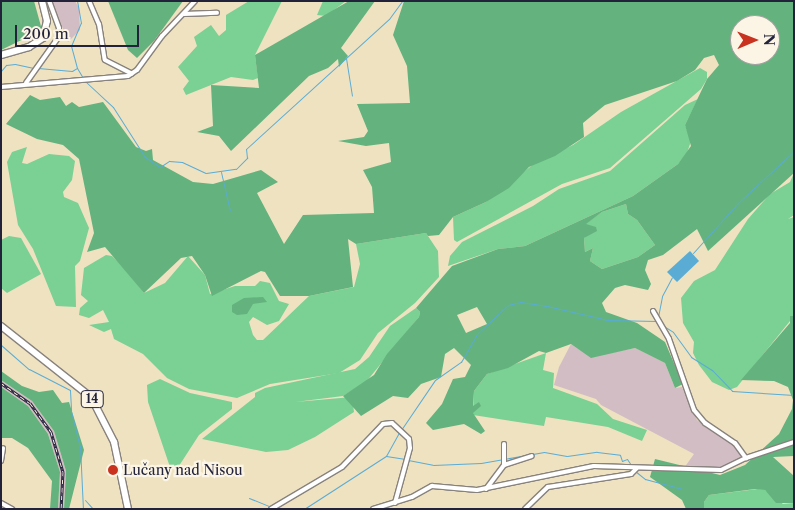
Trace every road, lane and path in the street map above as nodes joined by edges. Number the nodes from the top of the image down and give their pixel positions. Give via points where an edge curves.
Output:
1 (42, 1) edge
2 (49, 1) edge
3 (89, 1) edge
4 (195, 1) edge
5 (217, 13) dead end
6 (184, 14) junction
7 (1, 55) edge
8 (132, 74) junction
9 (26, 83) junction
10 (1, 87) edge
11 (653, 311) dead end
12 (1, 326) edge
13 (794, 442) edge
14 (504, 444) dead end
15 (3, 448) dead end
16 (532, 456) dead end
17 (746, 458) junction
18 (1, 461) edge
19 (504, 465) junction
20 (637, 468) junction
21 (486, 489) junction
22 (1, 503) edge
23 (395, 503) junction
24 (12, 509) edge
25 (128, 509) edge
26 (271, 509) edge
27 (373, 509) edge
28 (525, 509) edge

1 - 7 main road via 47,21 43,38 29,47
2 - 9 street via 59,35
3 - 8 street via 99,24 105,60
4 - 6 street
5 - 6 street
6 - 8 street
8 - 9 street via 115,80
9 - 10 street
11 - 17 street via 669,339 694,410 705,423 736,443
12 - 25 main road, 14 via 91,398 114,442
13 - 17 street
14 - 19 street
15 - 18 street
16 - 19 street
17 - 20 street via 709,472
19 - 21 street
20 - 21 street via 594,466 534,476
20 - 28 street via 631,474 548,487
21 - 23 street via 432,486
22 - 24 street
23 - 26 street via 410,448 409,439 392,422 376,430 342,468
23 - 27 street

